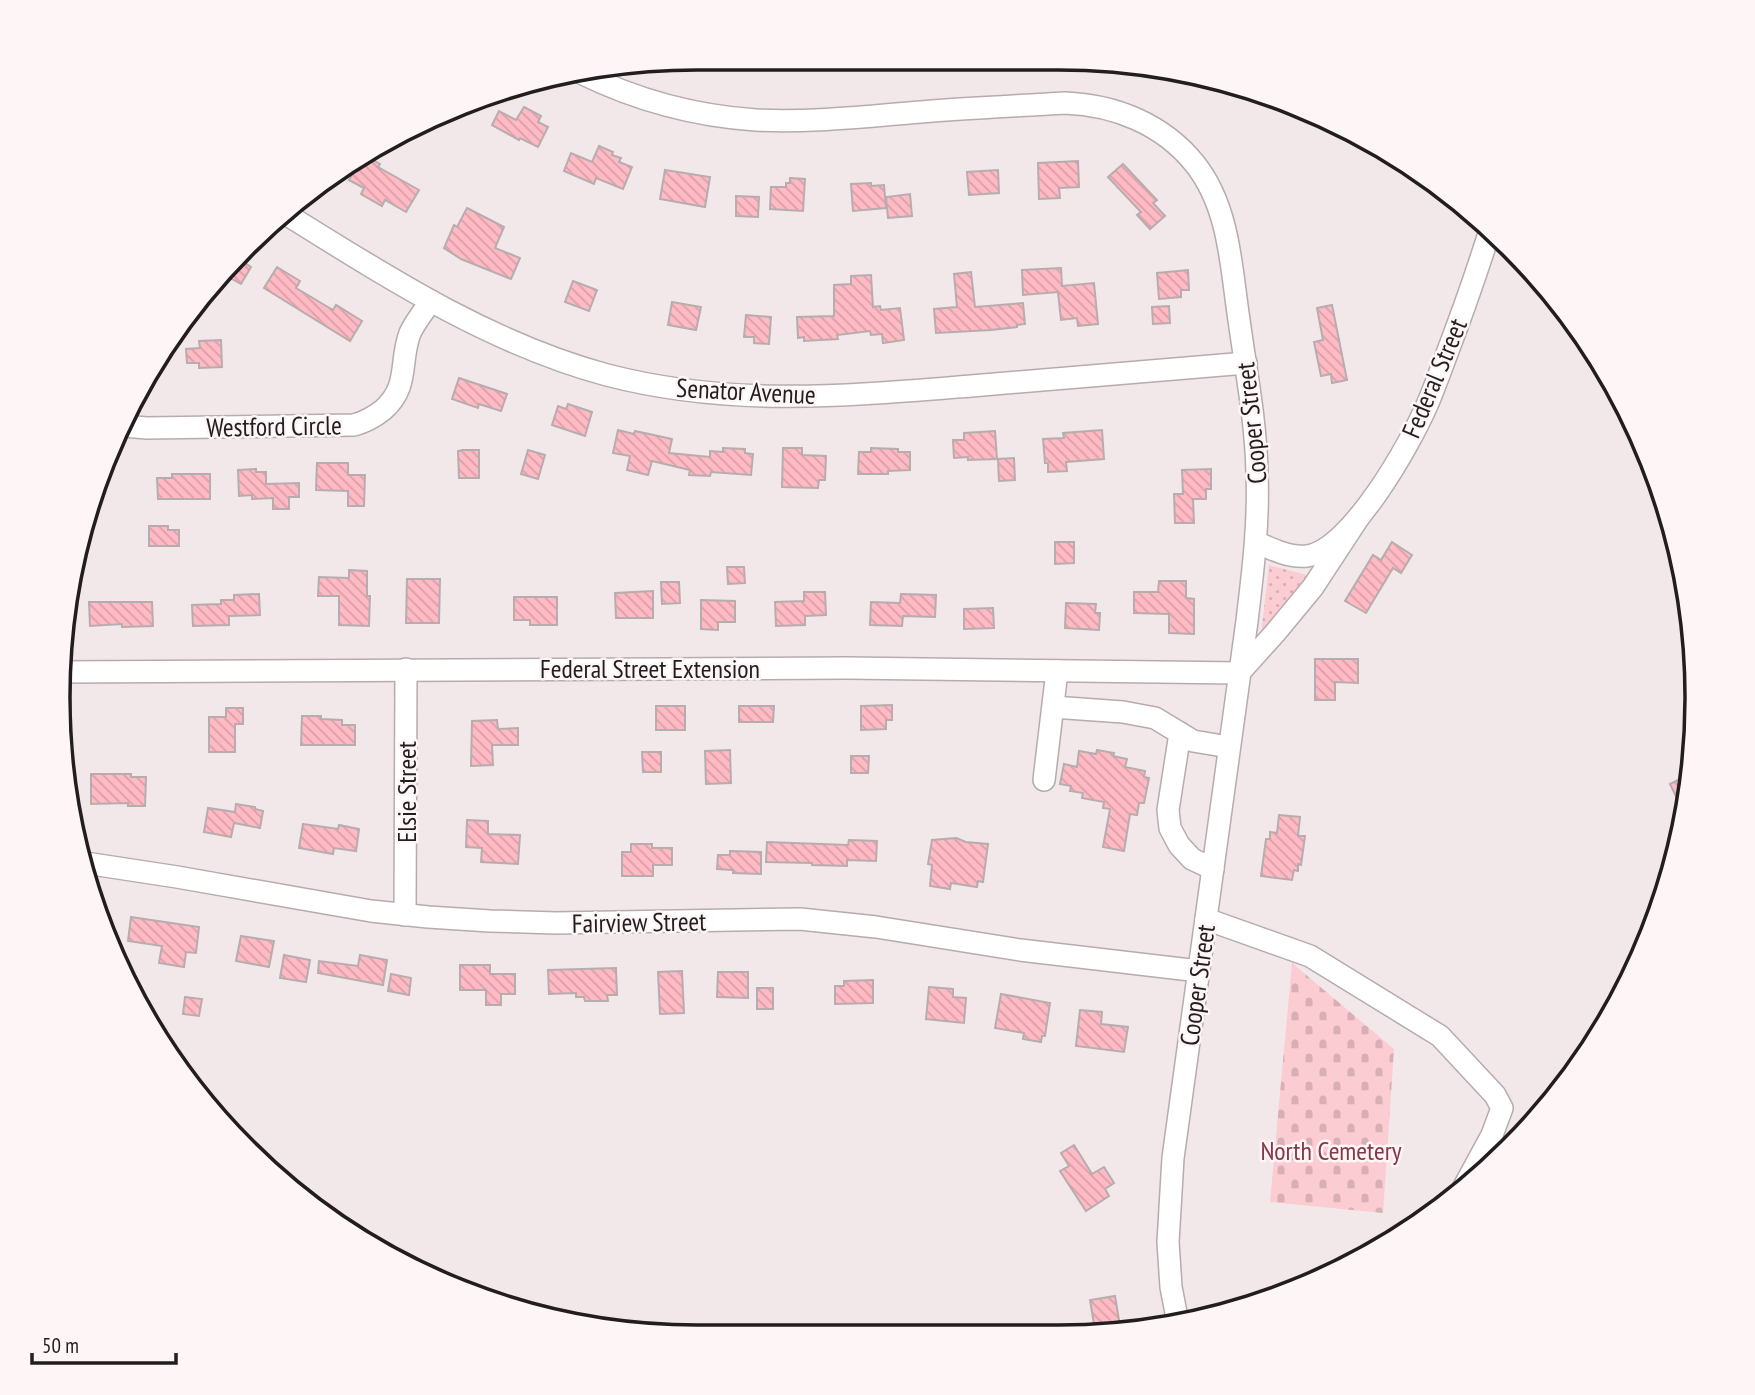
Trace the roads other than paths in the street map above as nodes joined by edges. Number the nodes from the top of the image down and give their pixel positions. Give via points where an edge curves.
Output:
1 (594, 79) edge
2 (293, 219) edge
3 (1487, 241) edge
4 (431, 301) junction
5 (1246, 363) junction
6 (132, 427) edge
7 (1359, 517) junction
8 (1256, 542) junction
9 (406, 669) junction
10 (1057, 671) junction
11 (71, 672) edge
12 (1239, 674) junction
13 (1053, 707) junction
14 (1180, 733) junction
15 (1229, 747) junction
16 (1044, 780) dead end
17 (92, 864) edge
18 (1213, 869) junction
19 (405, 915) junction
20 (1206, 919) junction
21 (1199, 971) junction
22 (1476, 1164) edge
23 (1177, 1314) edge

1 - 5 street, Cooper Street via 670,106 757,120 1065,103 1105,107 1132,117 1188,156 1214,197 1226,232
2 - 4 street, Senator Avenue
3 - 7 street, Federal Street via 1427,406
4 - 5 street, Senator Avenue via 525,346 588,369 654,385 747,396 863,395
4 - 6 street, Westford Circle via 410,334 398,393 367,421 354,425
5 - 8 street, Cooper Street via 1257,471
7 - 8 street, Federal Street via 1329,545 1308,556
7 - 12 street, Federal Street via 1313,587
8 - 12 street, Cooper Street
9 - 10 street, Federal Street Extension
9 - 11 street, Federal Street Extension
9 - 19 street, Elsie Street
10 - 12 street, Federal Street Extension
10 - 13 street
12 - 15 street, Cooper Street
13 - 14 street via 1155,718
13 - 16 street
14 - 15 street via 1193,741
14 - 18 street via 1168,810 1170,828 1192,859
15 - 18 street, Cooper Street
17 - 19 street, Fairview Street
18 - 20 street, Cooper Street
19 - 21 street, Fairview Street via 556,923 800,919
20 - 21 street, Cooper Street
20 - 22 street via 1310,956 1440,1035 1502,1108
21 - 23 street, Cooper Street via 1170,1196 1169,1265

